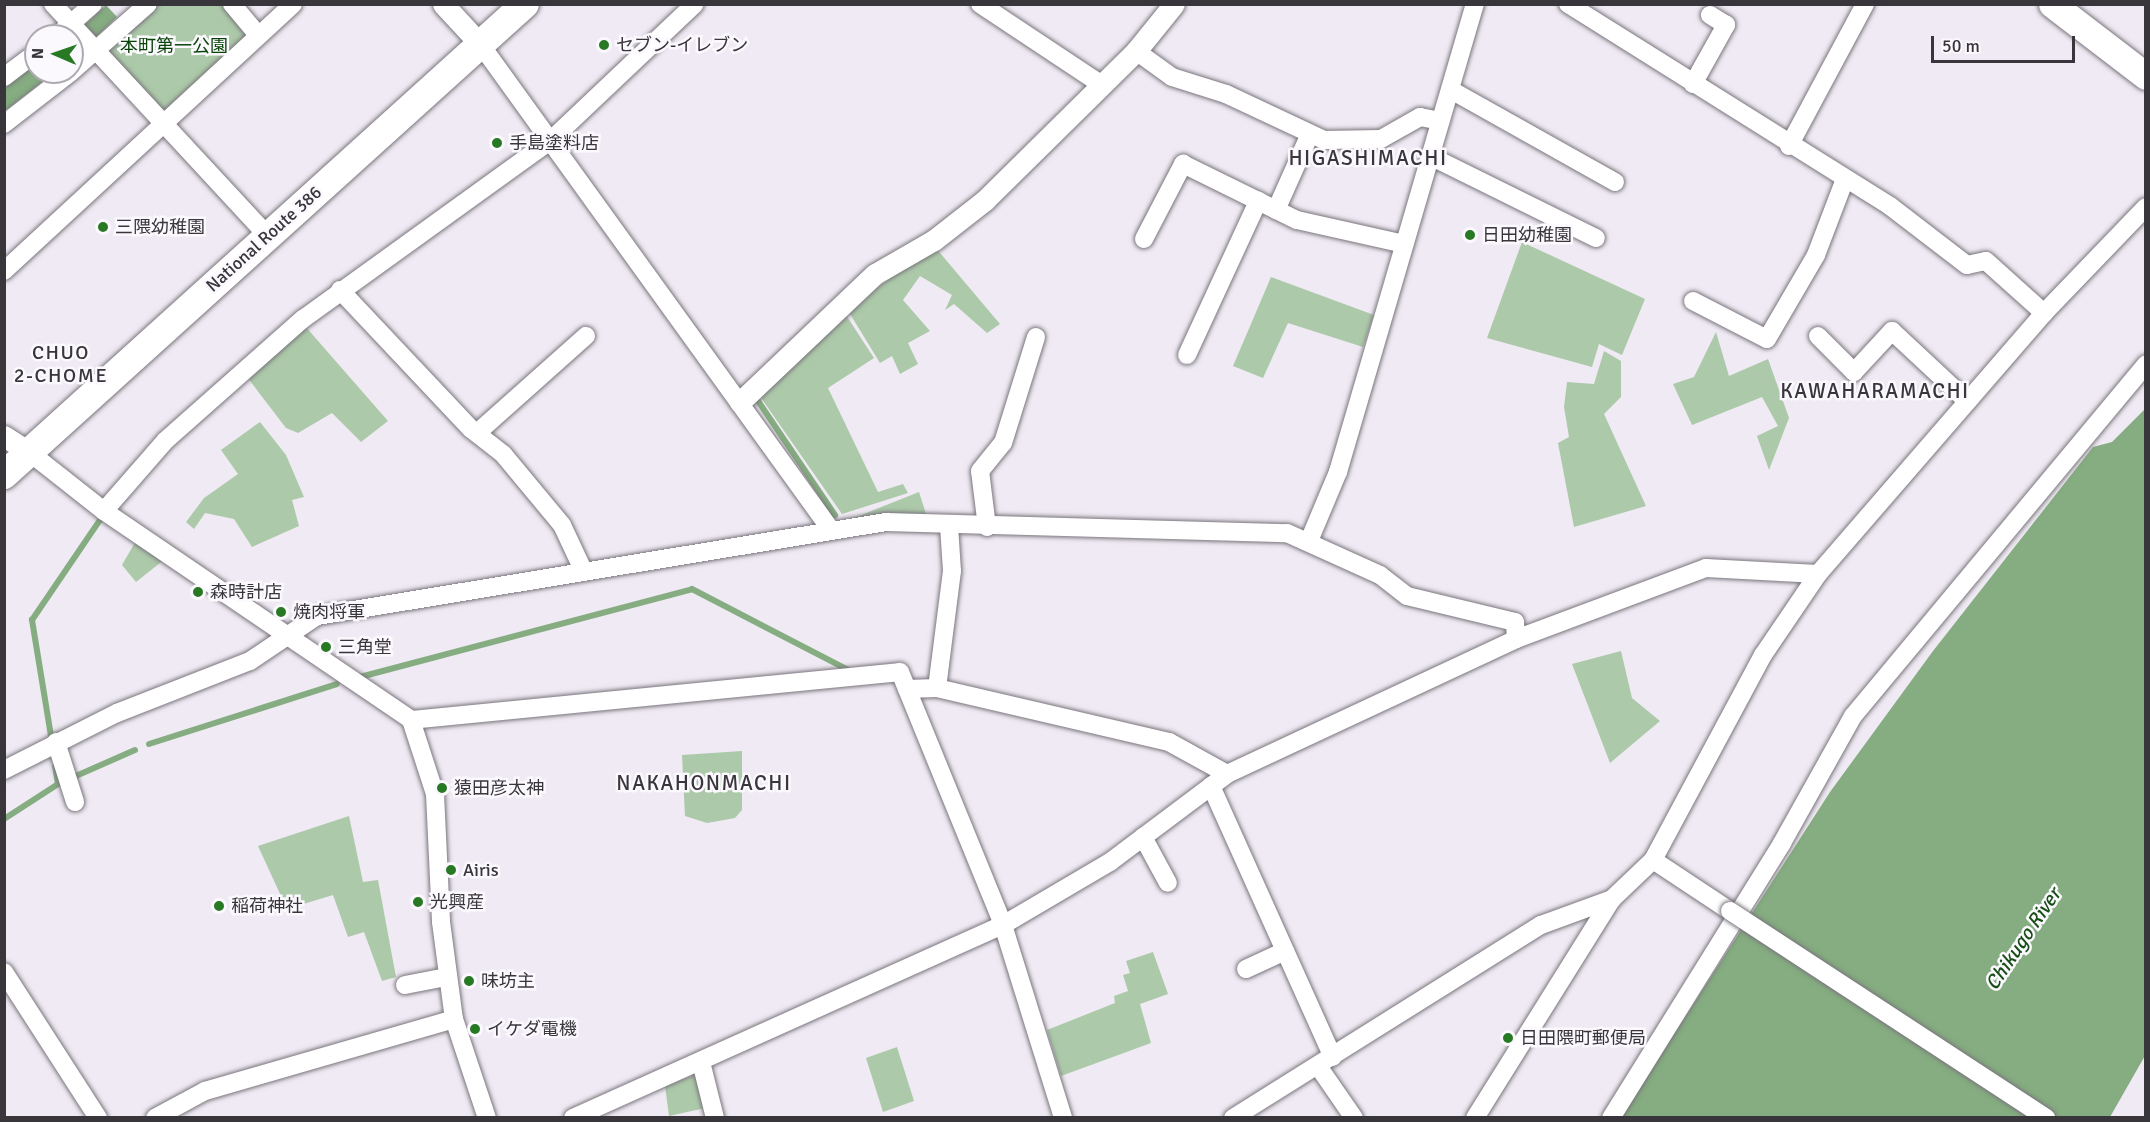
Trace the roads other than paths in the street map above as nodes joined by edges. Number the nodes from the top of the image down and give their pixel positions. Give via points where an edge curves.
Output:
1 (53, 4) edge
2 (93, 4) edge
3 (148, 4) edge
4 (232, 4) edge
5 (293, 4) edge
6 (443, 4) edge
7 (456, 4) edge
8 (525, 4) edge
9 (695, 4) edge
10 (980, 4) edge
11 (1174, 4) edge
12 (1475, 4) edge
13 (1568, 4) edge
14 (1865, 4) edge
15 (2052, 4) edge
16 (1710, 15) dead end
17 (61, 24) edge
18 (71, 24) edge
19 (258, 35) junction
20 (84, 44) edge
21 (481, 45) junction
22 (1136, 51) junction
23 (96, 53) junction
24 (24, 62) edge
25 (84, 62) edge
26 (2145, 76) edge
27 (4, 77) edge
28 (56, 84) edge
29 (1693, 84) junction
30 (1102, 85) junction
31 (1451, 90) junction
32 (1441, 121) junction
33 (4, 124) edge
34 (162, 126) junction
35 (1310, 134) junction
36 (550, 141) junction
37 (1789, 146) junction
38 (1430, 156) junction
39 (1845, 179) junction
40 (1615, 182) dead end
41 (1258, 201) junction
42 (2145, 207) edge
43 (1276, 210) junction
44 (268, 236) junction
45 (1596, 238) dead end
46 (1144, 239) dead end
47 (1404, 244) junction
48 (4, 271) edge
49 (340, 290) junction
50 (1693, 301) dead end
51 (2044, 313) junction
52 (586, 336) dead end
53 (1818, 336) dead end
54 (1036, 338) dead end
55 (1187, 355) dead end
56 (2145, 364) edge
57 (1967, 401) junction
58 (740, 402) junction
59 (477, 433) junction
60 (4, 436) edge
61 (29, 452) junction
62 (4, 476) edge
63 (104, 511) junction
64 (950, 526) junction
65 (987, 528) junction
66 (831, 530) junction
67 (1309, 541) junction
68 (583, 570) junction
69 (1818, 574) junction
70 (286, 636) junction
71 (1516, 639) junction
72 (937, 688) junction
73 (906, 689) junction
74 (411, 720) junction
75 (56, 742) junction
76 (4, 770) edge
77 (1227, 774) junction
78 (1211, 786) junction
79 (71, 787) dead end
80 (1143, 837) junction
81 (1653, 860) junction
82 (1168, 883) dead end
83 (1612, 899) junction
84 (1003, 925) junction
85 (1285, 951) junction
86 (1246, 969) dead end
87 (4, 972) edge
88 (446, 977) junction
89 (405, 985) dead end
90 (454, 1019) junction
91 (701, 1062) junction
92 (1326, 1062) junction
93 (98, 1118) edge
94 (155, 1118) edge
95 (487, 1118) edge
96 (573, 1118) edge
97 (715, 1118) edge
98 (1063, 1118) edge
99 (1233, 1118) edge
100 (1354, 1118) edge
101 (1475, 1118) edge
102 (1611, 1118) edge
103 (2046, 1118) edge

1 - 17 street
2 - 18 street
3 - 23 street
4 - 19 street
5 - 19 street
6 - 21 street
7 - 21 street
8 - 21 highway, National Route 386
9 - 36 street
10 - 30 street
11 - 22 street
12 - 31 street
13 - 29 street
14 - 37 street
15 - 26 main road
16 - 29 street via 1726,25
19 - 34 street
20 - 23 street
21 - 36 street
21 - 44 highway, National Route 386
22 - 30 street
22 - 35 street via 1173,77 1226,94
23 - 25 street
23 - 34 street
24 - 27 street
28 - 33 street
29 - 37 street
30 - 58 street via 985,200 934,240 875,274
31 - 32 street
31 - 40 street
32 - 35 street via 1420,117 1381,139 1324,140
32 - 38 street
34 - 44 street
34 - 48 street
35 - 43 street
36 - 49 street
36 - 58 street
37 - 39 street
38 - 45 street
38 - 47 street
39 - 50 street via 1816,255 1767,339
39 - 51 street via 1967,265 1986,261
41 - 43 street
41 - 46 street via 1182,164
41 - 55 street
42 - 51 street
43 - 47 street via 1297,220
44 - 61 highway, National Route 386
47 - 67 street via 1338,472
49 - 59 street
49 - 63 street via 165,440
51 - 57 street
52 - 59 street
53 - 57 street via 1854,372 1892,331
54 - 65 street via 1003,443 980,471
56 - 102 street via 1853,716 1782,843
57 - 69 street
58 - 66 street
59 - 68 street via 503,454 562,525
60 - 61 street
61 - 62 highway, National Route 386
61 - 63 street
63 - 70 street
64 - 65 street
64 - 66 street via 886,522
64 - 72 street via 952,572
65 - 67 street via 1110,524 1287,533
66 - 68 street
67 - 71 street via 1380,575 1407,596 1515,622
68 - 70 street via 317,616
69 - 71 street via 1706,568
69 - 81 street via 1762,655
70 - 74 street
70 - 75 street via 250,661
71 - 77 street
72 - 73 street
72 - 77 street via 1169,742
73 - 74 street via 900,672
73 - 84 street
74 - 88 street via 435,794
75 - 76 street
75 - 79 street
77 - 78 street
78 - 80 street
78 - 85 street
80 - 82 street
80 - 84 street
81 - 83 street
81 - 103 street, bridge
83 - 92 street via 1541,925
83 - 101 street
84 - 91 street
84 - 98 street
85 - 86 street
85 - 92 street
87 - 93 street
88 - 89 street
88 - 90 street
90 - 94 street via 205,1091
90 - 95 street
91 - 96 street
91 - 97 street
92 - 99 street
92 - 100 street

